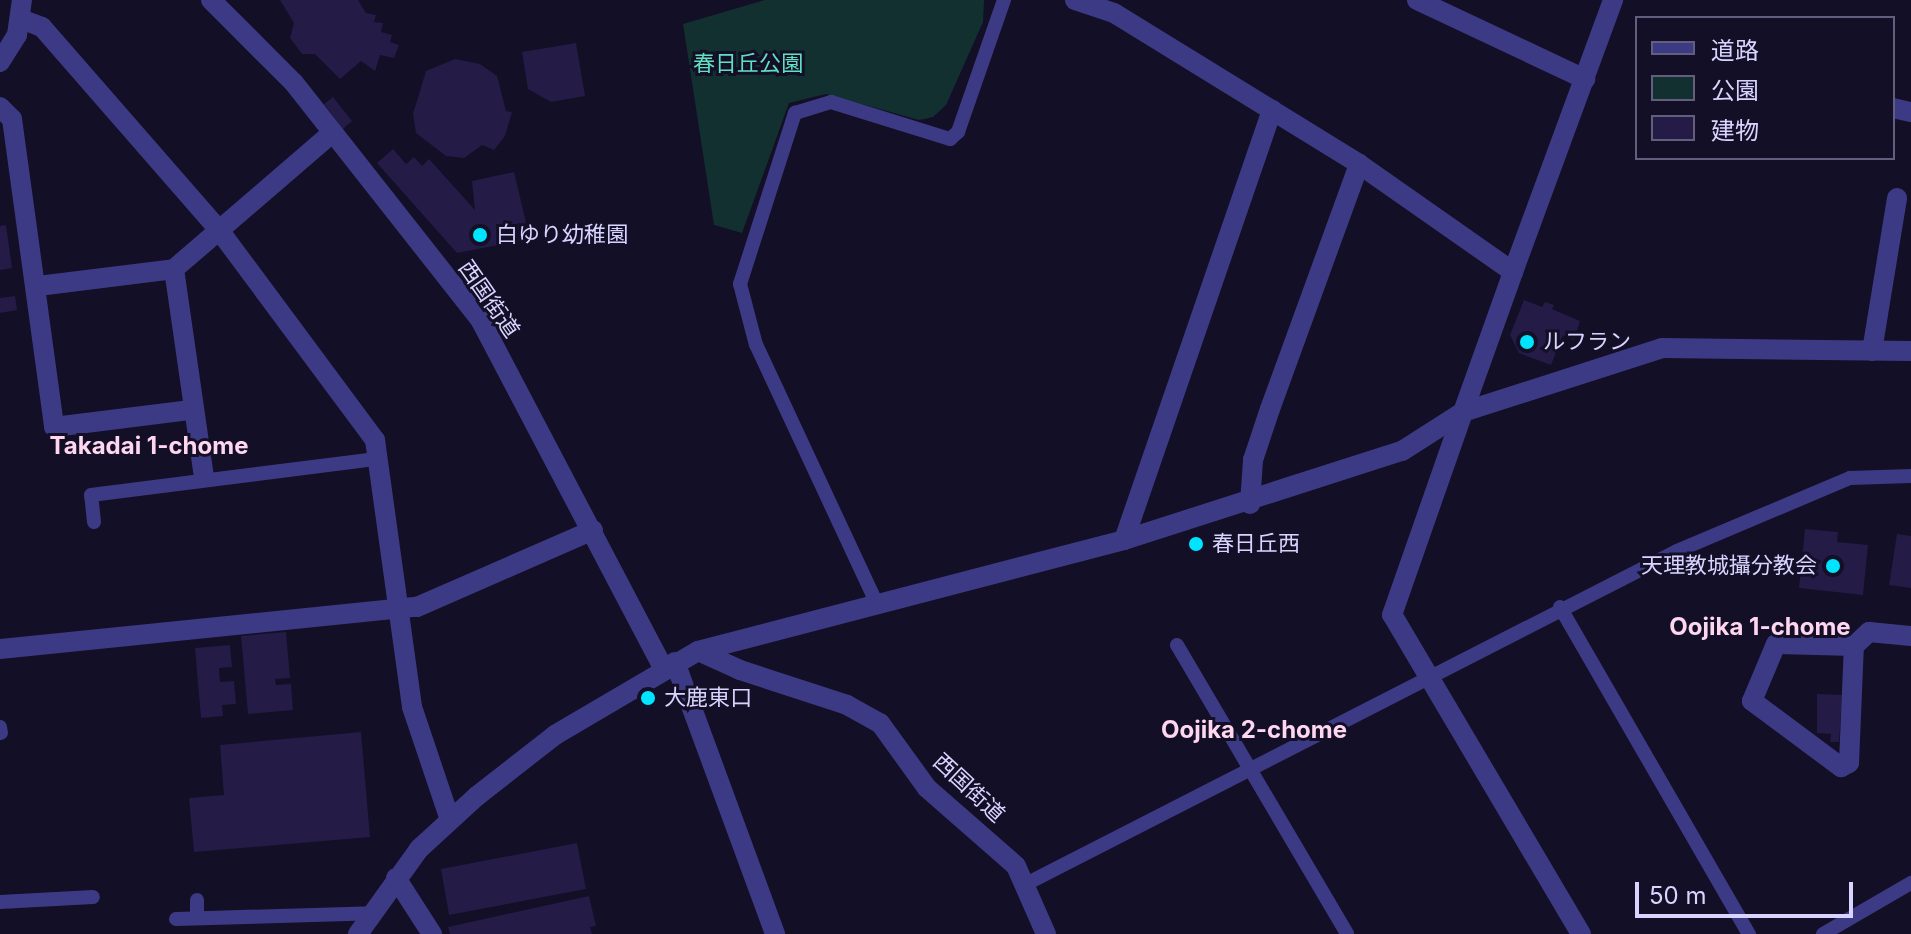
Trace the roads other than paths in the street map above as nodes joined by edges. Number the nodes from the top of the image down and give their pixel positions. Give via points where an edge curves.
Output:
1 (211, 0) edge
2 (1004, 0) edge
3 (1075, 0) edge
4 (1417, 0) edge
5 (1613, 0) edge
6 (21, 10) edge
7 (0, 62) edge
8 (1585, 79) junction
9 (0, 107) edge
10 (1272, 110) junction
11 (330, 135) junction
12 (1359, 164) junction
13 (1897, 198) dead end
14 (219, 230) junction
15 (174, 269) junction
16 (1513, 272) junction
17 (38, 286) junction
18 (1872, 351) junction
19 (1911, 351) edge
20 (191, 410) junction
21 (1463, 412) junction
22 (377, 459) junction
23 (1911, 476) edge
24 (204, 477) junction
25 (1250, 504) junction
26 (94, 522) dead end
27 (593, 530) junction
28 (1124, 540) junction
29 (877, 604) junction
30 (1560, 607) junction
31 (397, 609) junction
32 (1911, 636) edge
33 (1177, 645) dead end
34 (1854, 646) junction
35 (0, 649) edge
36 (698, 651) junction
37 (670, 666) junction
38 (1429, 678) junction
39 (0, 727) edge
40 (1, 733) edge
41 (1250, 767) junction
42 (450, 820) junction
43 (396, 878) junction
44 (1911, 883) edge
45 (1024, 885) junction
46 (93, 897) dead end
47 (197, 900) dead end
48 (0, 902) edge
49 (373, 913) junction
50 (197, 918) junction
51 (176, 919) dead end
52 (358, 934) edge
53 (432, 934) edge
54 (775, 934) edge
55 (1046, 934) edge
56 (1347, 934) edge
57 (1581, 934) edge
58 (1749, 934) edge
59 (1823, 934) edge

1 - 11 street, 西国街道 via 294,83
2 - 29 lane via 958,132 950,139 831,102 795,113 740,284 756,345
3 - 10 street via 1114,13
4 - 8 street
5 - 8 street
6 - 7 street
6 - 14 street via 42,27
8 - 16 street
9 - 17 street via 12,119
10 - 12 street
10 - 28 street
11 - 14 street
11 - 27 street, 西国街道 via 481,321
12 - 16 street
12 - 25 street via 1257,447
13 - 18 street
14 - 15 street
14 - 22 street via 375,440
15 - 17 street
15 - 20 street
16 - 21 street
17 - 20 street via 54,427
18 - 19 street
18 - 21 street via 1662,348
20 - 24 street
21 - 25 street via 1402,451
21 - 38 street via 1392,615
22 - 24 lane
22 - 31 street
23 - 30 lane via 1850,478
24 - 26 lane via 91,495
25 - 28 street
27 - 31 street via 417,607
27 - 37 street, 西国街道
28 - 29 street
29 - 36 street
30 - 38 lane
30 - 58 lane
31 - 35 street
31 - 42 street via 412,707
32 - 34 street via 1869,632
33 - 41 lane
34 - 34 street via 1849,763 1841,767 1752,701 1776,644
36 - 37 street
36 - 45 street, 西国街道 via 847,705 880,723 927,788 1016,866
37 - 42 street via 555,735
37 - 54 street, 西国街道
38 - 41 lane
38 - 57 street
39 - 40 lane
41 - 45 lane
41 - 56 lane
42 - 43 street
43 - 49 street
43 - 53 street
44 - 59 lane
45 - 55 street, 西国街道
46 - 48 lane
47 - 50 lane
49 - 50 lane
49 - 52 street
50 - 51 lane

